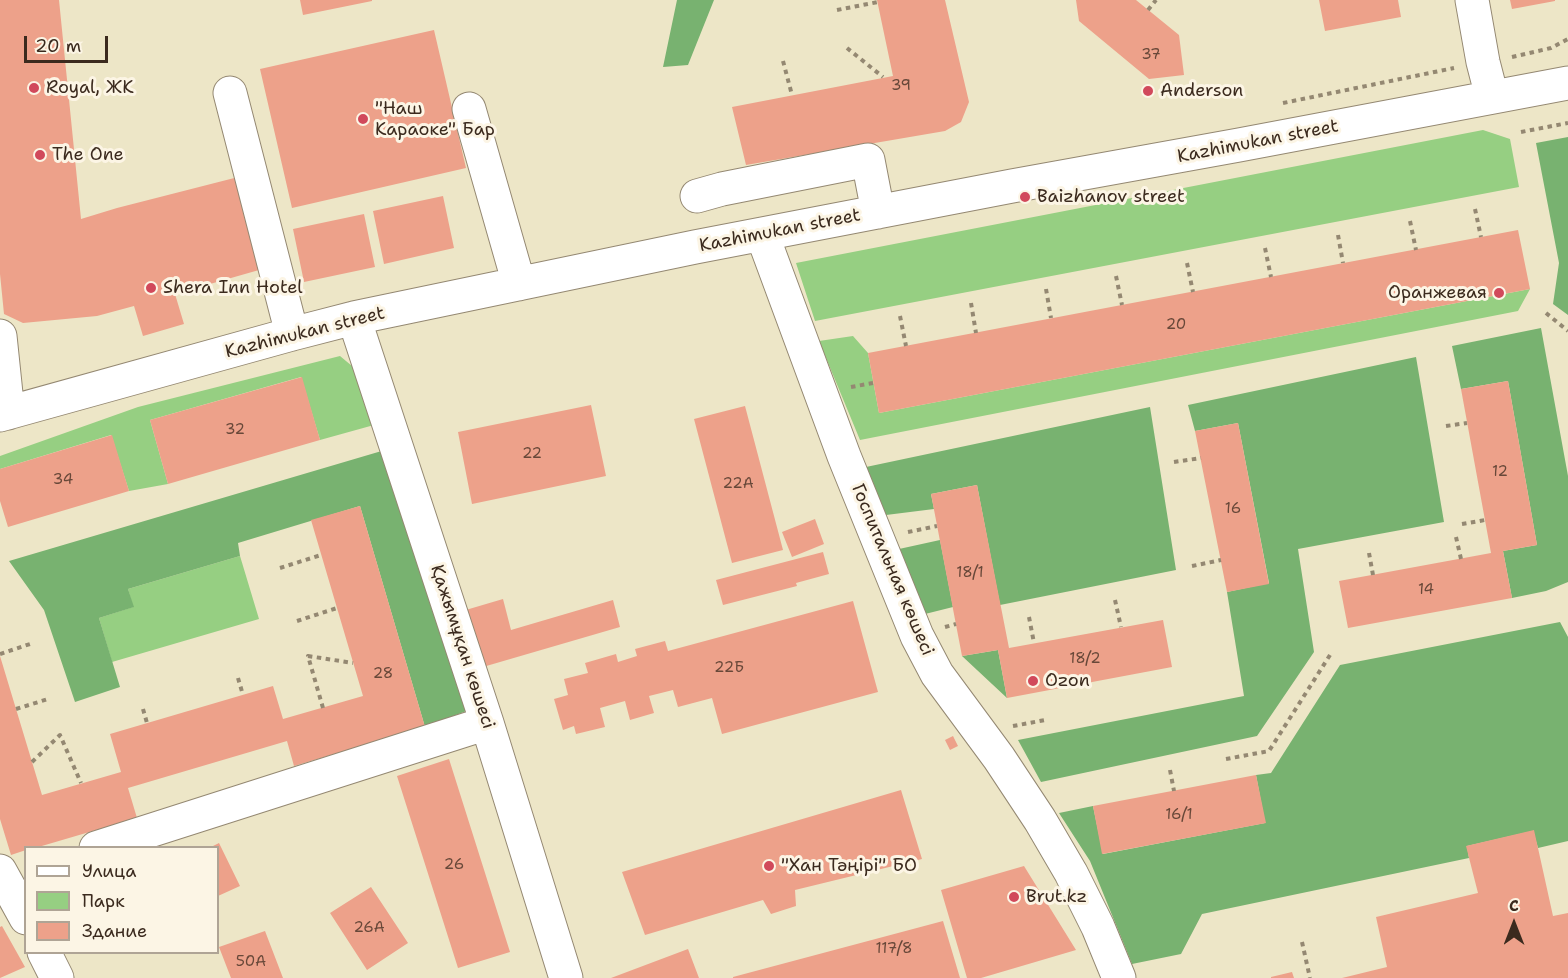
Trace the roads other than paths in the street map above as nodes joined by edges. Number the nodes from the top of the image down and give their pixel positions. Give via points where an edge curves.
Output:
1 (1472, 0) edge
2 (1568, 83) edge
3 (230, 93) dead end
4 (1492, 97) junction
5 (469, 109) dead end
6 (697, 196) dead end
7 (878, 212) junction
8 (762, 234) junction
9 (519, 284) junction
10 (354, 318) junction
11 (292, 334) junction
12 (0, 336) edge
13 (4, 414) edge
14 (487, 723) junction
15 (102, 846) edge
16 (9, 871) edge
17 (24, 912) edge
18 (45, 954) edge
19 (57, 978) edge
20 (566, 978) edge
21 (1119, 978) edge

1 - 4 street
2 - 4 street, Kazhimukan street
3 - 11 street
4 - 7 street, Kazhimukan street
5 - 9 street
6 - 7 street via 868,160
7 - 8 street, Kazhimukan street
8 - 9 street, Kazhimukan street
8 - 21 street, Госпитальная көшесі via 844,456 917,636 937,674 1021,791 1071,873
9 - 10 street, Kazhimukan street
10 - 11 street, Kazhimukan street
10 - 14 street, Қажымұқан көшесі
11 - 13 street, Kazhimukan street
12 - 13 street
14 - 15 street
14 - 20 street, Қажымұқан көшесі
16 - 17 street
18 - 19 street

